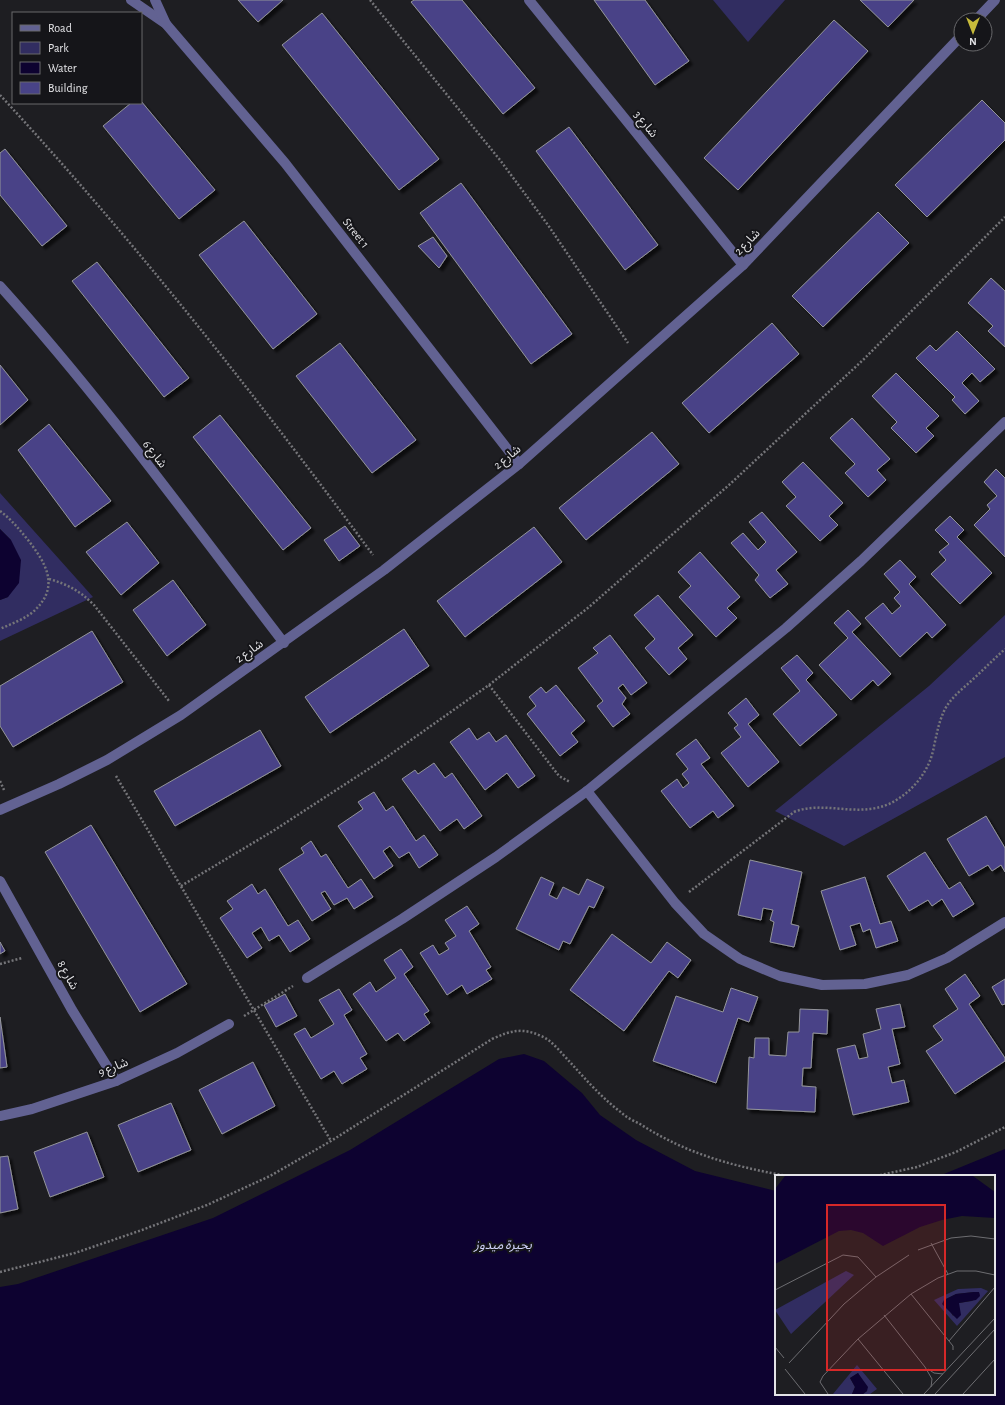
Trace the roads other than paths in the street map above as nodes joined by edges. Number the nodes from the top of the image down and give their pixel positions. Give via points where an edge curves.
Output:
1 (131, 0) edge
2 (155, 0) edge
3 (530, 0) edge
4 (995, 0) edge
5 (984, 12) edge
6 (166, 24) junction
7 (953, 44) edge
8 (743, 265) junction
9 (0, 286) edge
10 (1005, 422) edge
11 (519, 464) junction
12 (284, 643) junction
13 (587, 791) junction
14 (0, 810) edge
15 (0, 881) edge
16 (1005, 922) edge
17 (307, 978) road end
18 (229, 1024) road end
19 (116, 1081) junction
20 (0, 1116) edge

1 - 6 street
2 - 6 street
3 - 8 street, شارع 3
4 - 5 street
6 - 11 street, Street 1 via 285,163
7 - 8 street, شارع 2
8 - 11 street, شارع 2
9 - 12 street, شارع 6 via 45,336 123,434
10 - 13 street via 861,561 792,623
11 - 12 street, شارع 2 via 384,570
12 - 14 street, شارع 2 via 181,716 107,760
13 - 16 street via 675,903 704,934 740,959 780,976 822,985 865,984 908,975 948,958
13 - 17 street via 496,857
15 - 19 street, شارع 8 via 72,1010
18 - 19 street, شارع 9 via 177,1053
19 - 20 street, شارع 9 via 32,1109

